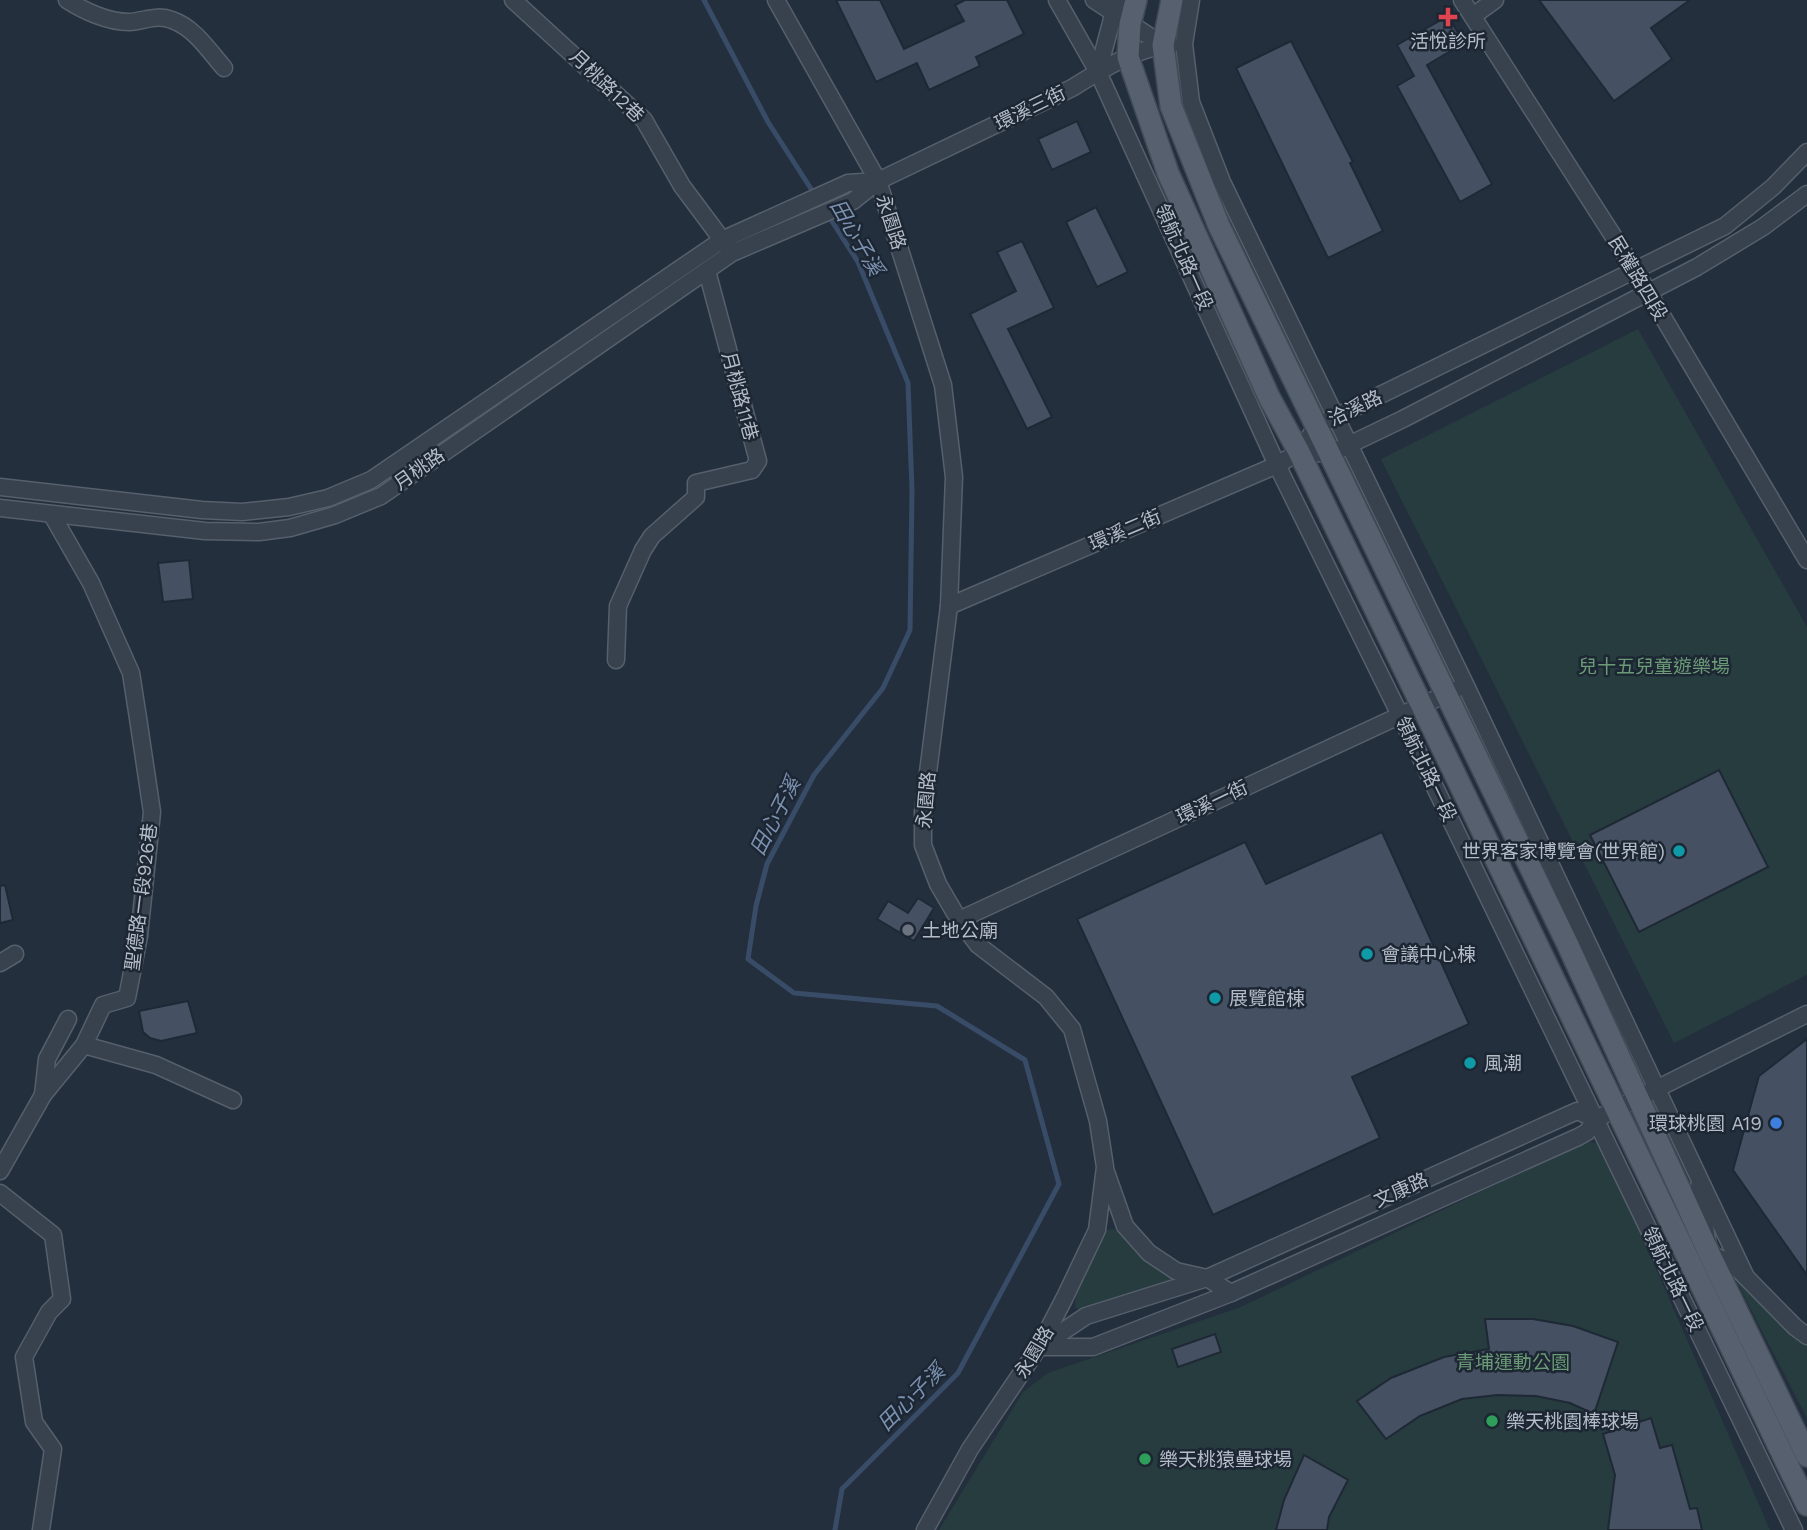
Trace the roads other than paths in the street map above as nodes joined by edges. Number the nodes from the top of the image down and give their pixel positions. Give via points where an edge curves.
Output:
1 (67, 0) edge
2 (513, 0) edge
3 (776, 0) edge
4 (1057, 0) edge
5 (1094, 0) edge
6 (1136, 0) edge
7 (1172, 0) edge
8 (1191, 0) edge
9 (1462, 0) edge
10 (1495, 0) edge
11 (1121, 13) edge
12 (1474, 16) junction
13 (1174, 44) junction
14 (1128, 57) junction
15 (224, 68) dead end
16 (1098, 72) junction
17 (1807, 152) edge
18 (878, 181) junction
19 (1807, 194) edge
20 (727, 247) junction
21 (1635, 270) junction
22 (707, 271) junction
23 (1647, 292) junction
24 (474, 410) junction
25 (1336, 417) junction
26 (484, 425) junction
27 (1317, 426) junction
28 (1350, 444) junction
29 (1299, 452) junction
30 (1330, 454) junction
31 (1277, 465) junction
32 (0, 488) edge
33 (0, 508) edge
34 (52, 515) junction
35 (1807, 560) edge
36 (949, 606) junction
37 (616, 660) dead end
38 (1456, 689) junction
39 (1422, 706) junction
40 (1400, 715) junction
41 (959, 920) junction
42 (15, 954) dead end
43 (0, 963) edge
44 (1807, 1014) edge
45 (68, 1019) dead end
46 (84, 1045) junction
47 (1658, 1089) junction
48 (43, 1095) junction
49 (1637, 1098) junction
50 (233, 1100) dead end
51 (1615, 1109) junction
52 (1596, 1119) junction
53 (1105, 1167) junction
54 (1696, 1167) junction
55 (0, 1171) edge
56 (0, 1193) edge
57 (1709, 1253) junction
58 (1746, 1277) junction
59 (1207, 1278) junction
60 (1231, 1293) junction
61 (1807, 1336) edge
62 (1039, 1347) junction
63 (1807, 1456) edge
64 (1807, 1505) edge
65 (41, 1530) edge
66 (925, 1530) edge
67 (1794, 1530) edge

1 - 15 street via 106,18 173,20 191,31
2 - 20 street, 月桃路12巷 via 644,120 682,186
3 - 18 street, 永園路
4 - 16 street
5 - 11 street
6 - 11 main road, 領航北路一段
7 - 13 main road
8 - 13 street
9 - 12 street, 民權路四段
10 - 12 street
11 - 13 street
11 - 14 main road, 領航北路一段
11 - 16 street, 領航北路一段
12 - 21 street, 民權路四段
13 - 14 street, 環溪三街
13 - 25 street via 1222,182
13 - 27 main road via 1171,106 1219,226
14 - 16 street, 環溪三街
14 - 29 main road, 領航北路一段 via 1168,173 1269,397
16 - 18 street, 環溪三街
16 - 31 street, 領航北路一段
17 - 21 street, 洽溪路 via 1725,226
18 - 20 street, 月桃路 via 853,201 782,231
18 - 20 street, 月桃路 via 848,183 778,214
18 - 36 street, 永園路 via 943,385 954,477
19 - 23 street, 洽溪路 via 1763,227
20 - 22 street, 月桃路
20 - 24 street, 月桃路
21 - 23 street, 民權路四段
21 - 25 street, 洽溪路
22 - 26 street, 月桃路
22 - 37 street, 月桃路11巷 via 758,461 752,470 696,483 696,497 652,536 618,606
23 - 28 street, 洽溪路
23 - 35 street, 民權路四段
24 - 26 street
24 - 32 street, 月桃路 via 371,480 328,498 289,507 202,510
25 - 27 street, 洽溪路
25 - 28 street
26 - 34 street, 月桃路 via 381,496 290,528 205,531
27 - 29 street, 洽溪路
27 - 30 main road
28 - 30 street, 洽溪路
28 - 38 street
29 - 30 street, 洽溪路
29 - 31 street, 環溪二街
29 - 39 main road, 領航北路一段
30 - 38 main road
31 - 36 street, 環溪二街
31 - 40 street, 領航北路一段
33 - 34 street, 月桃路
34 - 46 street, 聖德路一段926巷 via 91,583 131,673 152,813 139,936 127,998 103,1005
36 - 41 street, 永園路 via 923,812 923,845
38 - 39 street, 環溪一街
38 - 47 street
38 - 49 main road
39 - 40 street, 環溪一街
39 - 51 main road, 領航北路一段
40 - 41 street, 環溪一街
40 - 52 street, 領航北路一段
41 - 53 street, 永園路 via 978,945 1046,998 1072,1029 1098,1121
42 - 43 street
44 - 47 street, 文康路
45 - 48 street, 聖德路一段926巷 via 47,1059
46 - 48 street, 聖德路一段926巷
46 - 50 street via 156,1065
47 - 49 street, 文康路
47 - 54 street
48 - 55 street, 聖德路一段926巷
49 - 51 street, 文康路
49 - 57 main road
51 - 52 street, 文康路
51 - 64 main road, 領航北路一段
52 - 59 street, 文康路 via 1577,1111 1567,1115
52 - 60 street, 文康路 via 1578,1137
52 - 67 street, 領航北路一段
53 - 59 street via 1125,1226 1149,1253 1176,1271
53 - 62 street, 永園路 via 1097,1230
54 - 57 street
54 - 58 street
56 - 65 street via 53,1235 62,1299 49,1312 24,1357 34,1422 53,1449
57 - 58 street via 1734,1265
57 - 63 main road
58 - 61 street
59 - 60 street
59 - 62 street, 文康路 via 1086,1316
60 - 62 street, 文康路 via 1093,1347
62 - 66 street, 永園路 via 970,1449

